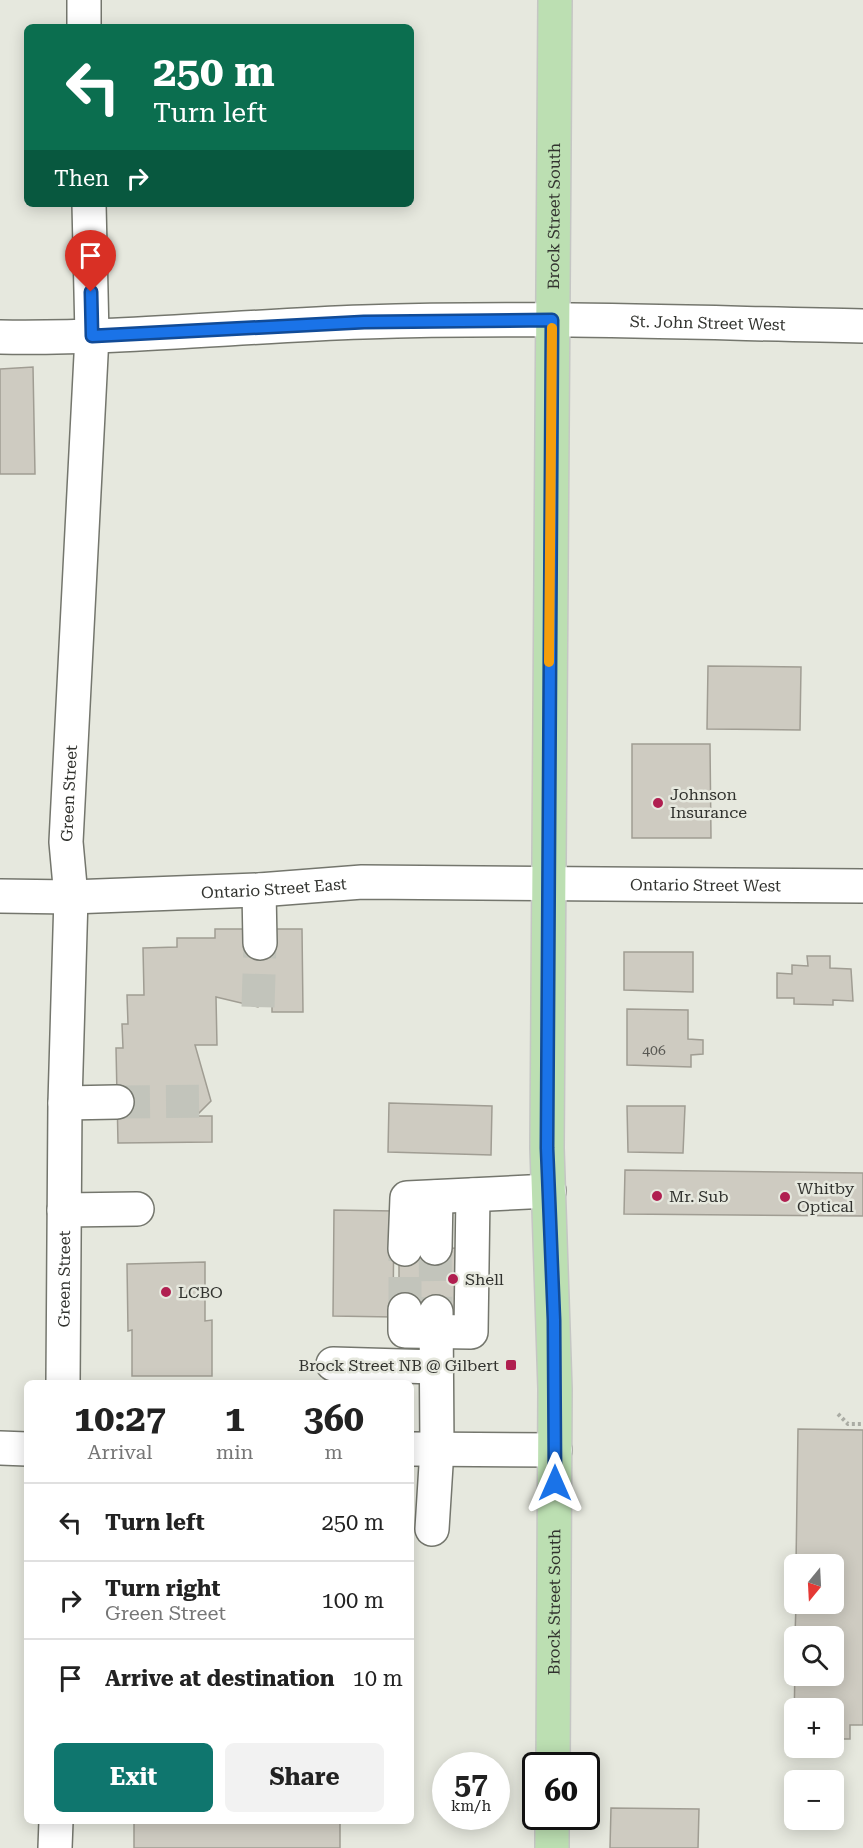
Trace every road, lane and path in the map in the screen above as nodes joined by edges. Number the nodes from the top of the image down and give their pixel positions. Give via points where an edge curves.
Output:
1 (84, 0) edge
2 (555, 0) edge
3 (84, 24) edge
4 (89, 207) edge
5 (552, 320) junction
6 (863, 327) edge
7 (92, 336) junction
8 (0, 337) edge
9 (548, 882) junction
10 (863, 886) edge
11 (259, 890) junction
12 (0, 896) edge
13 (71, 897) junction
14 (260, 943) tunnel mouth
15 (117, 1102) tunnel mouth
16 (65, 1103) junction
17 (549, 1191) junction
18 (473, 1195) junction
19 (137, 1209) dead end
20 (64, 1210) junction
21 (420, 1248) tunnel mouth
22 (333, 1364) dead end
23 (436, 1367) junction
24 (63, 1380) edge
25 (838, 1414) dead end
26 (863, 1424) edge
27 (0, 1448) edge
28 (24, 1449) edge
29 (424, 1449) edge
30 (555, 1450) junction
31 (432, 1529) dead end
32 (553, 1752) edge
33 (56, 1824) edge
34 (552, 1830) edge
35 (55, 1848) edge
36 (552, 1848) edge

1 - 3 street
2 - 5 main road, Brock Street South
4 - 7 street, Green Street
5 - 6 street, St. John Street West
5 - 7 street, St. John Street West via 364,322
5 - 9 main road, Brock Street South
7 - 8 street, St. John Street West
7 - 13 street, Green Street via 66,842
9 - 10 street, Ontario Street West
9 - 11 street, Ontario Street East via 362,882
9 - 17 main road, Brock Street South
11 - 13 street, Ontario Street East
11 - 14 street
12 - 13 street, Ontario Street East
13 - 16 street, Green Street
15 - 16 street
16 - 20 street, Green Street
17 - 18 street
17 - 30 main road, Brock Street South
18 - 21 street via 407,1198
18 - 23 street via 471,1332 425,1318
19 - 20 street
20 - 24 street, Green Street
22 - 23 street
23 - 29 street
25 - 26 path via 848,1424
27 - 28 street
29 - 30 street
29 - 31 street
30 - 32 main road, Brock Street South
33 - 35 street
34 - 36 main road

